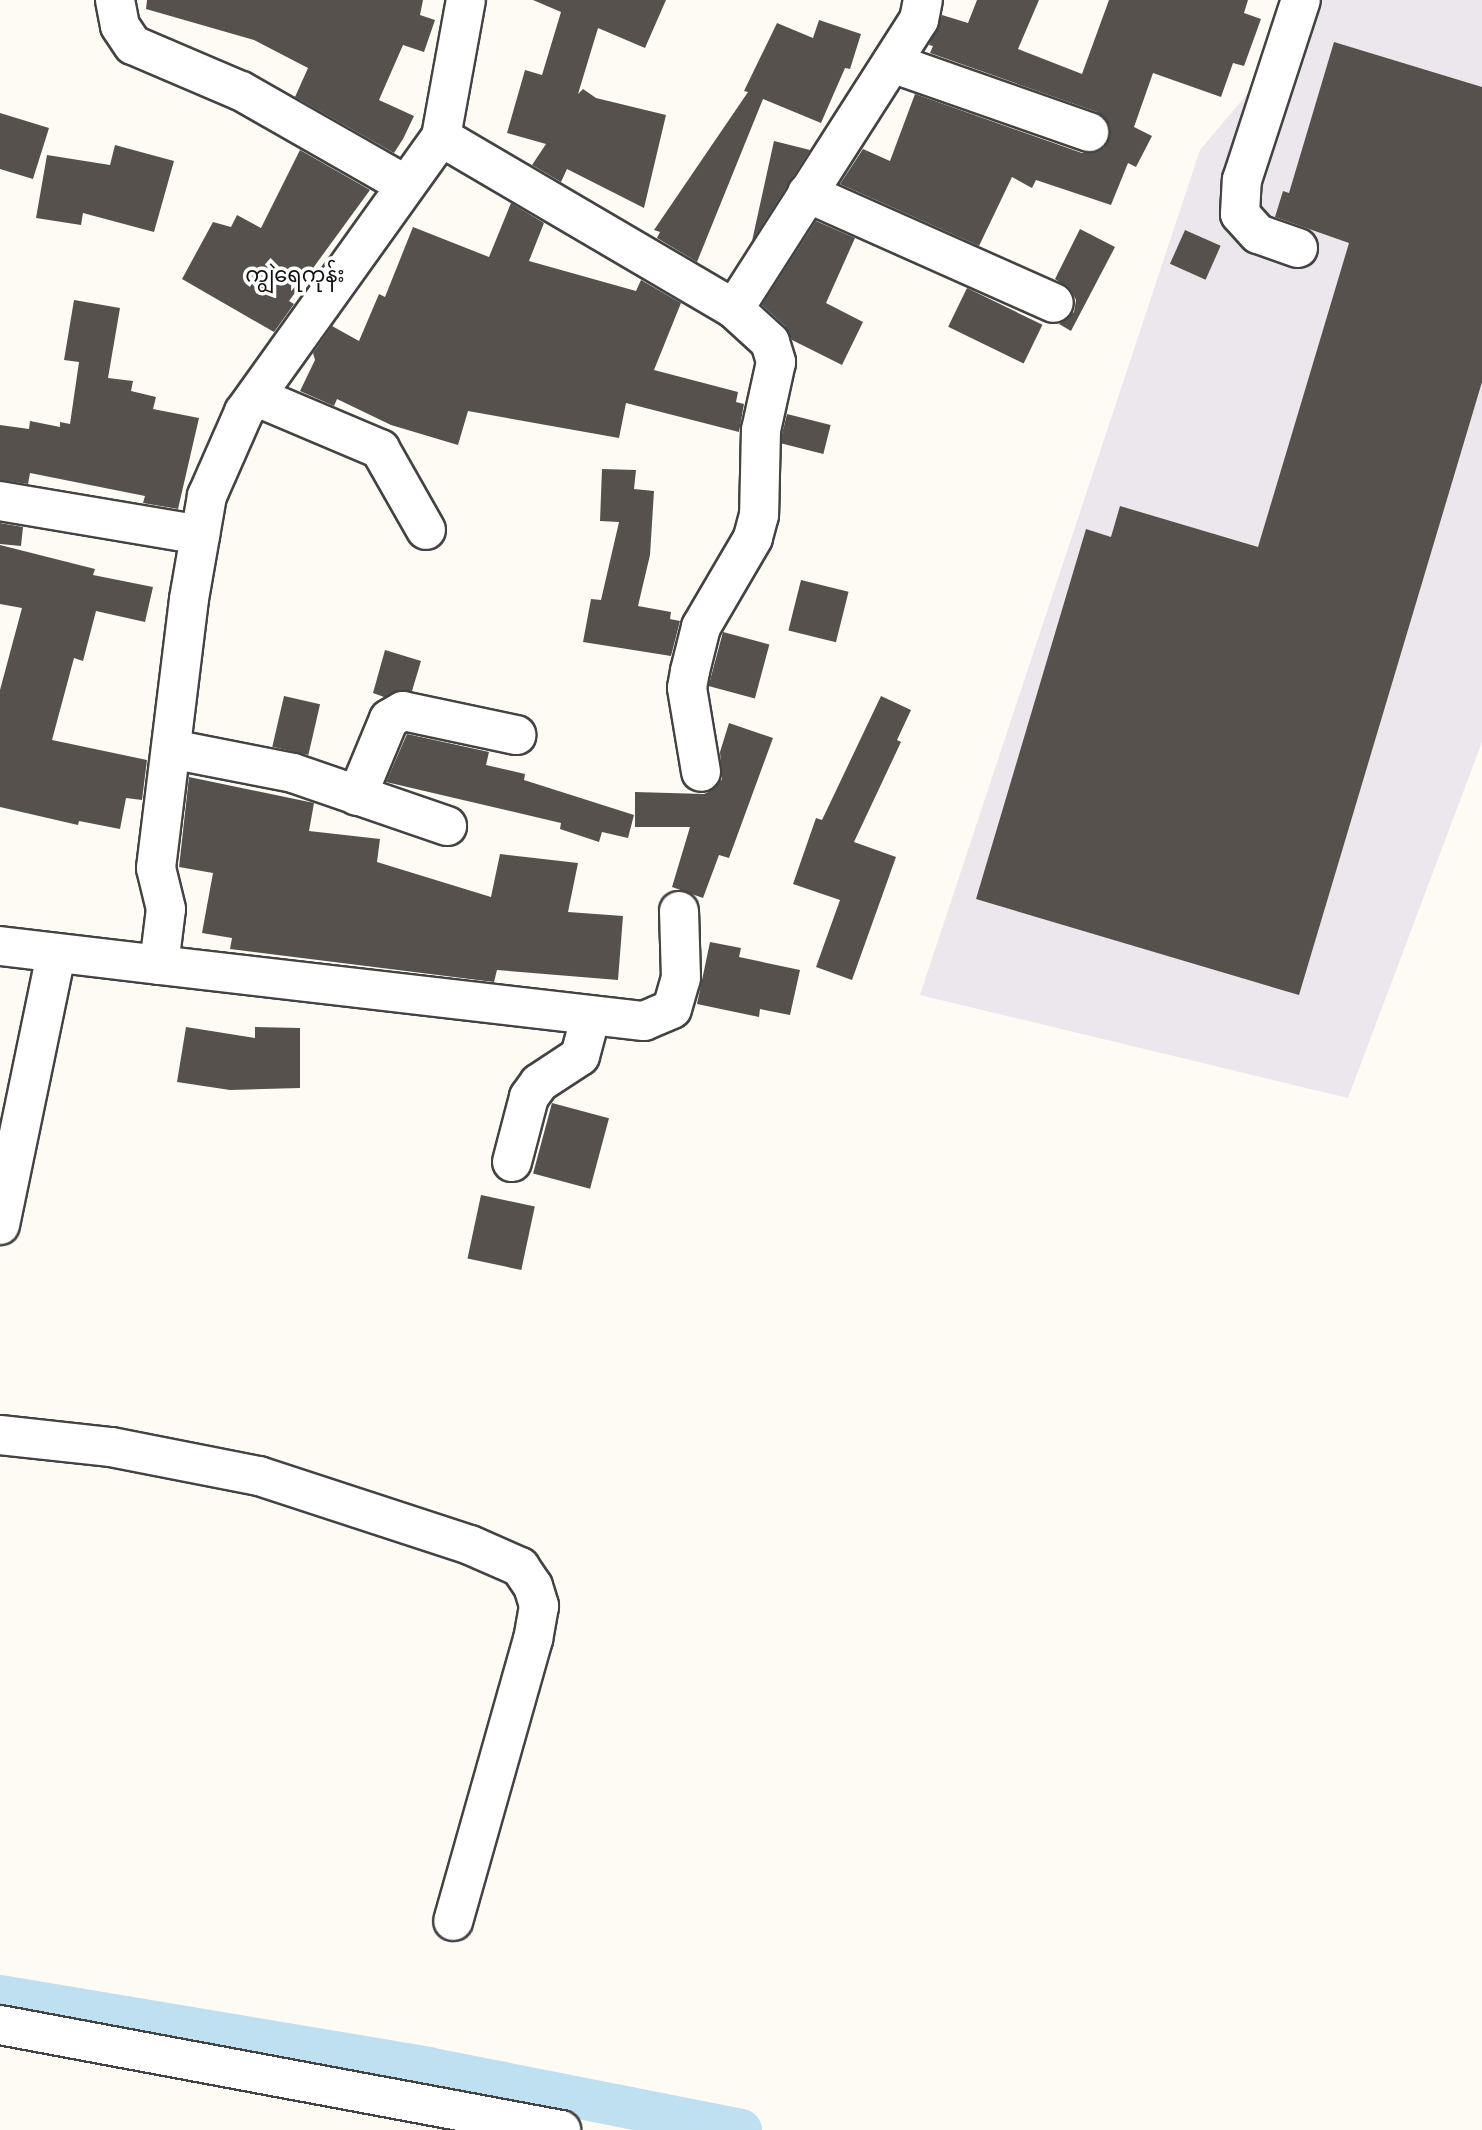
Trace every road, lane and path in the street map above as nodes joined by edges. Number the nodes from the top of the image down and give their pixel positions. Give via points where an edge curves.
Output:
1 (115, 0) edge
2 (466, 0) edge
3 (923, 0) edge
4 (1301, 0) edge
5 (891, 63) junction
6 (1089, 132) dead end
7 (441, 137) junction
8 (404, 184) junction
9 (807, 193) junction
10 (1298, 248) dead end
11 (1054, 303) dead end
12 (734, 309) junction
13 (257, 397) junction
14 (0, 501) edge
15 (426, 530) dead end
16 (200, 535) junction
17 (516, 736) dead end
18 (171, 749) junction
19 (701, 772) dead end
20 (357, 796) junction
21 (447, 826) dead end
22 (679, 911) dead end
23 (0, 946) edge
24 (56, 955) junction
25 (159, 965) junction
26 (591, 1015) junction
27 (512, 1162) dead end
28 (0, 1225) edge
29 (0, 1435) edge
30 (453, 1922) dead end
31 (0, 2025) edge
32 (561, 2130) edge

1 - 8 street via 120,26 133,45 241,91
2 - 7 street
3 - 5 street via 919,20
4 - 10 street via 1242,180 1240,214 1258,234
5 - 6 street
5 - 9 street
7 - 8 street
7 - 12 street
8 - 13 street
9 - 11 street
9 - 12 street
12 - 19 street via 770,342 776,362 761,430 759,515 753,538 701,627 690,671 687,688
13 - 15 street via 380,449
13 - 16 street via 244,412 207,496
14 - 16 street
16 - 18 street
17 - 20 street via 403,711 389,719
18 - 20 street via 293,773
18 - 25 street via 156,868 166,909
20 - 21 street
22 - 26 street via 681,978 672,1009 644,1021
23 - 24 street
24 - 25 street
24 - 28 street
25 - 26 street
26 - 27 street via 580,1056 539,1083 528,1097
29 - 30 street via 111,1447 259,1476 470,1545 520,1567 539,1606 533,1639
31 - 32 street

